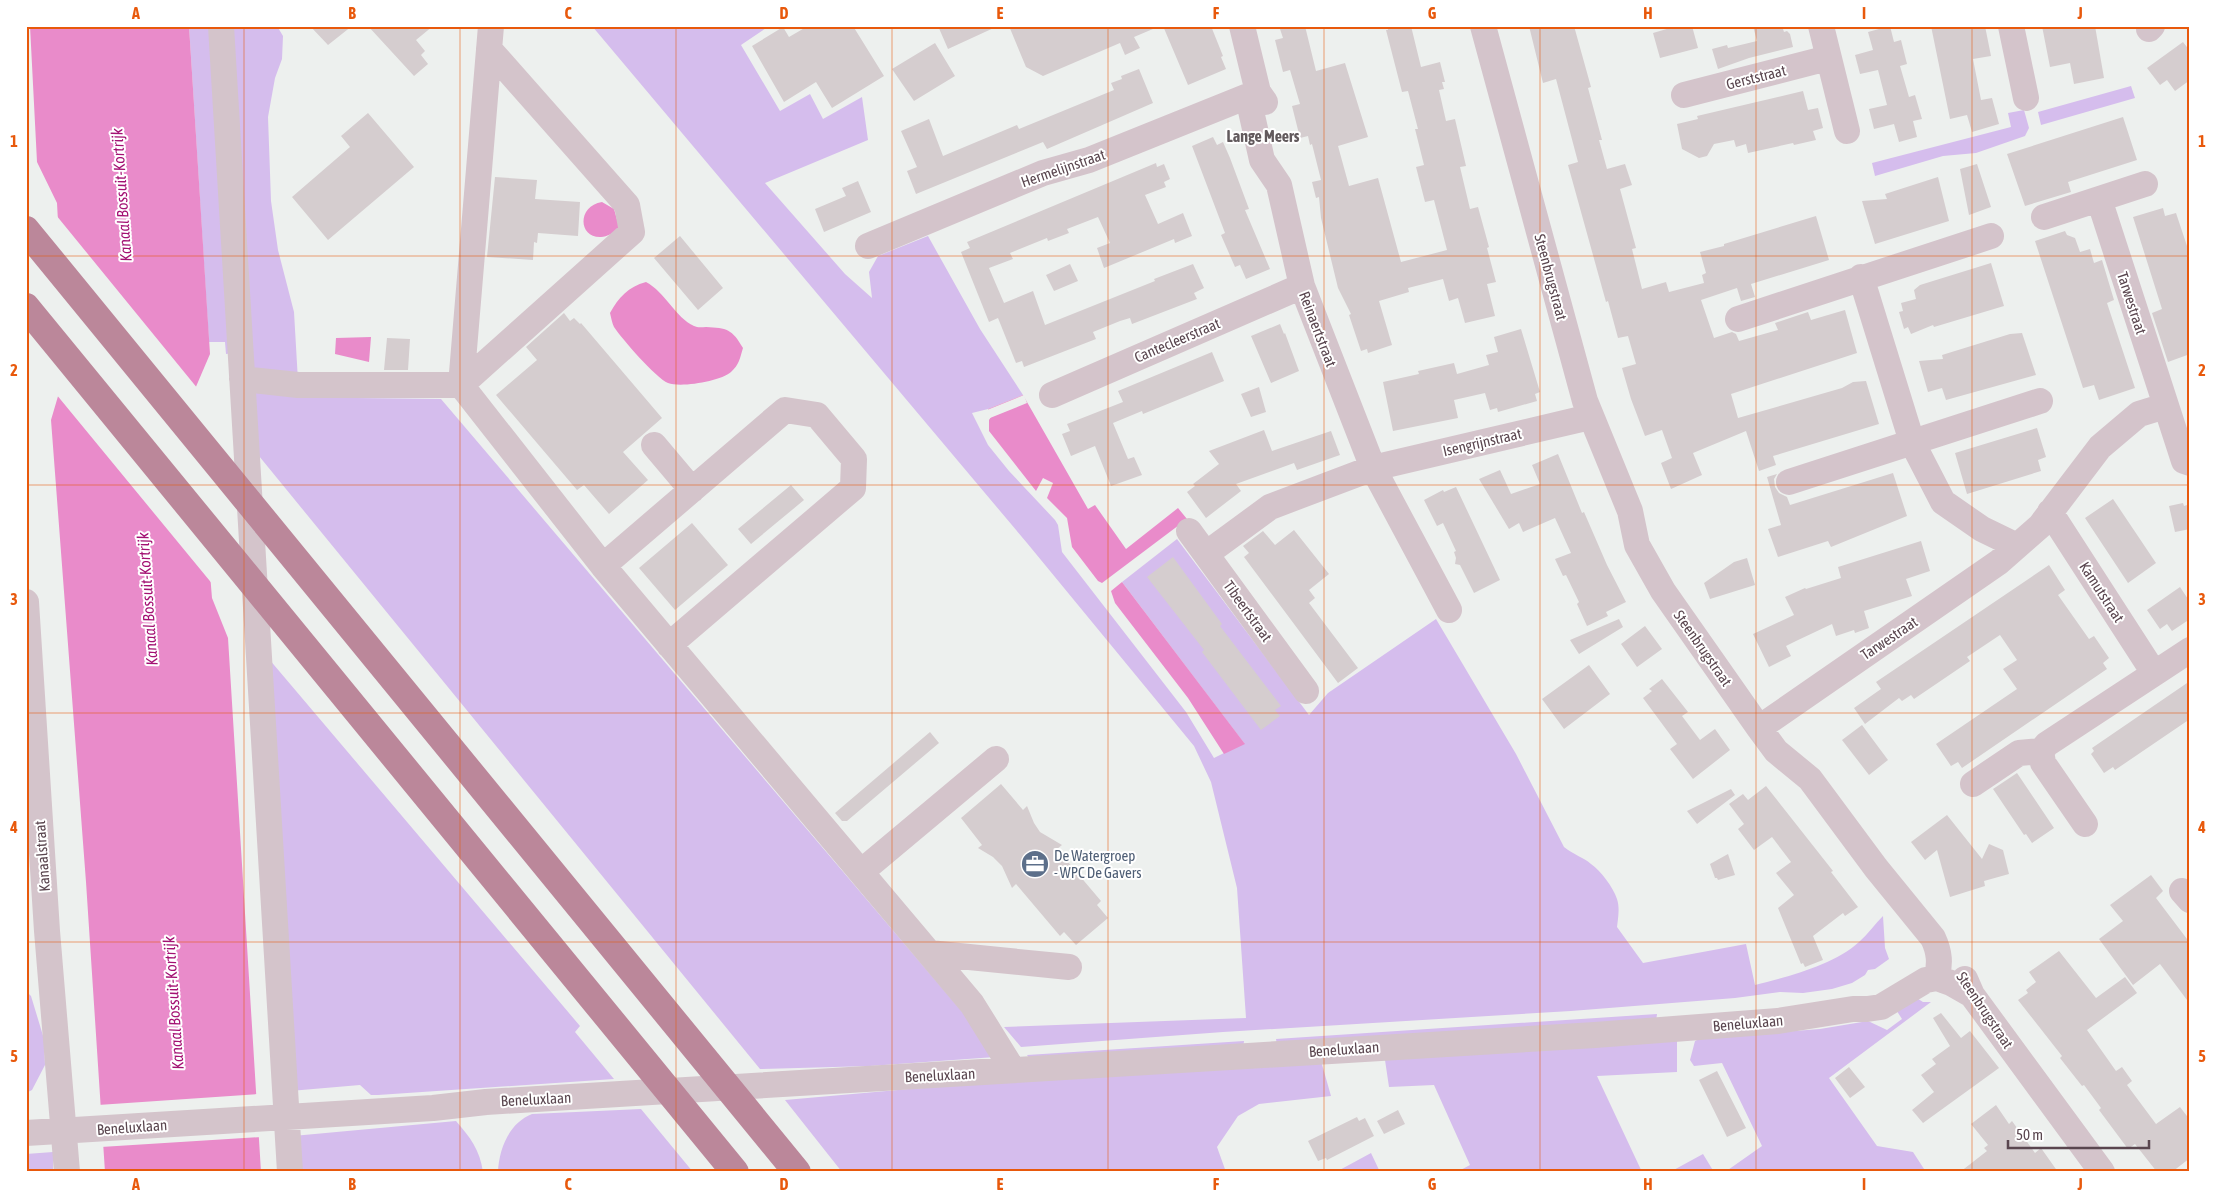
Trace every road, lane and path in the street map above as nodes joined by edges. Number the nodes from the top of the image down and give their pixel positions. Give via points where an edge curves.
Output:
1 (221, 26) edge
2 (1242, 26) edge
3 (1483, 26) edge
4 (1820, 26) edge
5 (2011, 26) edge
6 (490, 38) edge
7 (1828, 58) junction
8 (1258, 92) junction
9 (1684, 95) dead end
10 (2026, 98) dead end
11 (1847, 131) dead end
12 (2145, 184) dead end
13 (2099, 199) junction
14 (2044, 217) dead end
15 (26, 230) edge
16 (1991, 236) dead end
17 (868, 246) dead end
18 (1861, 277) junction
19 (1302, 286) junction
20 (26, 307) edge
21 (1738, 319) dead end
22 (242, 379) junction
23 (461, 385) junction
24 (1052, 395) dead end
25 (2040, 401) dead end
26 (2165, 406) junction
27 (1590, 417) junction
28 (1912, 442) junction
29 (654, 445) dead end
30 (2190, 463) edge
31 (1373, 468) junction
32 (1789, 482) dead end
33 (692, 490) junction
34 (2050, 512) junction
35 (1189, 531) dead end
36 (2017, 546) junction
37 (1206, 554) junction
38 (603, 566) junction
39 (26, 602) edge
40 (1449, 610) dead end
41 (669, 645) junction
42 (2190, 650) edge
43 (2154, 673) junction
44 (1306, 691) dead end
45 (1759, 728) junction
46 (2040, 751) junction
47 (996, 759) dead end
48 (1972, 784) dead end
49 (2085, 824) dead end
50 (861, 872) junction
51 (37, 932) edge
52 (929, 953) junction
53 (1069, 967) dead end
54 (1939, 970) junction
55 (1013, 1070) junction
56 (30, 1133) edge
57 (67, 1172) edge
58 (290, 1172) edge
59 (735, 1172) edge
60 (797, 1172) edge
61 (2102, 1172) edge

1 - 22 street
2 - 8 street, Reinaertstraat
3 - 27 street, Steenbrugstraat
4 - 7 street
5 - 10 street
6 - 23 street
6 - 23 street via 628,205 632,232
7 - 9 street, Gerststraat
7 - 11 street
8 - 17 street, Hermelijnstraat via 1090,160 1043,174
8 - 19 street, Reinaertstraat via 1251,111 1262,160 1279,185
12 - 13 street
13 - 14 street
13 - 26 street, Tarwestraat
15 - 60 highway
16 - 18 street
18 - 21 street
18 - 28 street
19 - 24 street, Cantecleerstraat
19 - 31 street, Reinaertstraat
20 - 59 highway
22 - 23 street via 298,385
22 - 58 street
23 - 38 street
25 - 28 street
26 - 30 street, Tarwestraat via 2184,461
26 - 34 street, Tarwestraat via 2139,414 2100,447
27 - 31 street, Isengrijnstraat
27 - 45 street, Steenbrugstraat via 1630,511 1637,544 1664,591
28 - 32 street
28 - 36 street via 1943,502 1982,529
29 - 33 street
31 - 37 street, Isengrijnstraat via 1270,507
31 - 40 street
33 - 38 street
33 - 41 street via 785,410 817,415 854,459 852,488
34 - 36 street, Tarwestraat via 2040,526
34 - 43 street, Kamutstraat
35 - 37 street, Tibeertstraat
36 - 45 street, Tarwestraat via 1999,562
37 - 44 street, Tibeertstraat
38 - 41 street
39 - 51 street, Kanaalstraat
41 - 50 street
42 - 43 street
43 - 46 street
45 - 54 street, Steenbrugstraat via 1776,751 1810,779 1933,938 1938,950
46 - 48 street via 2019,753
46 - 49 street via 2043,763
47 - 50 street
50 - 52 street
51 - 57 street, Kanaalstraat
52 - 53 street
52 - 55 street via 972,1004
54 - 55 street, Beneluxlaan via 1922,963 1901,973 1853,1009 1778,1021
54 - 61 street, Steenbrugstraat via 1950,962 1955,966 1972,995
55 - 56 street, Beneluxlaan

